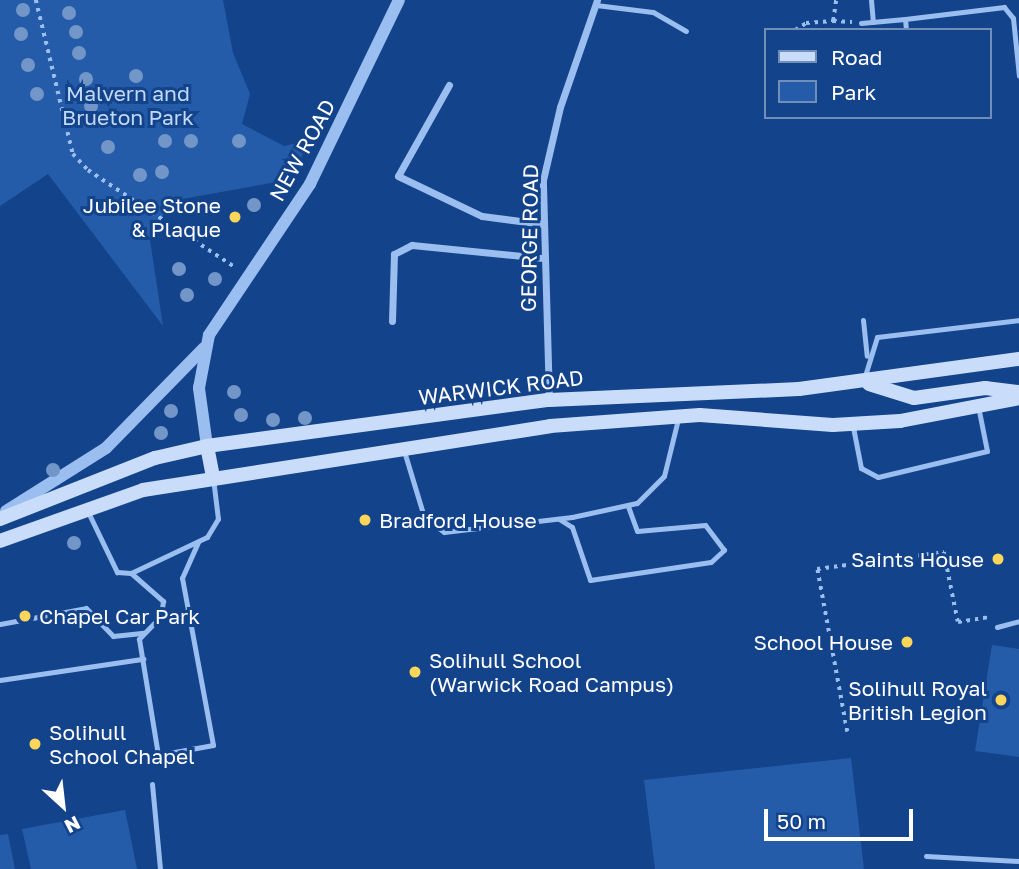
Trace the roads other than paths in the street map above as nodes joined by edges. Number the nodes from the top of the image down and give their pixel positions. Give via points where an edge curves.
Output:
1 (399, 0) edge
2 (871, 0) edge
3 (596, 3) edge
4 (905, 19) junction
5 (873, 22) junction
6 (861, 23) dead end
7 (906, 28) edge
8 (686, 31) dead end
9 (1019, 76) edge
10 (449, 85) dead end
11 (543, 224) junction
12 (543, 258) junction
13 (863, 320) dead end
14 (1019, 320) edge
15 (392, 321) dead end
16 (204, 348) junction
17 (867, 359) junction
18 (1019, 359) edge
19 (863, 382) junction
20 (1019, 392) edge
21 (1019, 398) edge
22 (549, 400) junction
23 (978, 406) junction
24 (679, 416) junction
25 (853, 424) junction
26 (550, 426) junction
27 (207, 446) junction
28 (404, 451) junction
29 (213, 477) junction
30 (628, 506) junction
31 (88, 509) junction
32 (0, 517) edge
33 (558, 519) junction
34 (0, 541) edge
35 (198, 542) junction
36 (0, 549) edge
37 (131, 573) junction
38 (1019, 621) edge
39 (0, 624) edge
40 (997, 627) dead end
41 (145, 633) junction
42 (143, 659) junction
43 (0, 680) edge
44 (152, 784) dead end
45 (926, 856) dead end
46 (1019, 861) edge
47 (160, 869) edge

1 - 16 street, NEW ROAD via 310,184 246,275
2 - 5 lane
3 - 8 lane via 653,12
3 - 11 street, GEORGE ROAD via 559,107 543,180
4 - 5 lane
4 - 7 lane
4 - 9 lane via 1004,7 1013,18
5 - 6 lane
10 - 11 street via 398,176 482,216
11 - 12 street, GEORGE ROAD
12 - 15 street via 412,245 394,254
12 - 22 street, GEORGE ROAD
13 - 17 lane
14 - 17 lane via 877,337
16 - 27 street, NEW ROAD via 199,388
16 - 32 street, NEW ROAD via 106,448
17 - 19 lane
18 - 19 main road, WARWICK ROAD
19 - 20 main road via 914,398 985,388
19 - 22 main road, WARWICK ROAD
21 - 23 main road
22 - 26 main road
22 - 27 main road, WARWICK ROAD
23 - 25 main road via 900,421
23 - 25 lane via 987,451 878,477 860,468
24 - 25 main road
24 - 26 main road
24 - 30 lane via 664,476
26 - 28 main road
27 - 29 main road
27 - 32 main road, WARWICK ROAD via 155,458
28 - 29 main road
28 - 33 lane via 424,517 444,532
29 - 31 main road via 143,490
29 - 35 lane via 218,519 207,537
30 - 33 lane
30 - 33 lane via 637,531 705,525 724,550 711,562 590,580 572,527
31 - 34 main road
31 - 36 main road
31 - 37 lane via 117,572
35 - 37 lane
35 - 42 lane via 182,578 213,745 158,755
37 - 41 lane via 163,601 161,617
38 - 40 lane
39 - 41 lane via 86,608 113,636
41 - 42 lane via 139,639
42 - 43 lane
44 - 47 lane
45 - 46 lane

